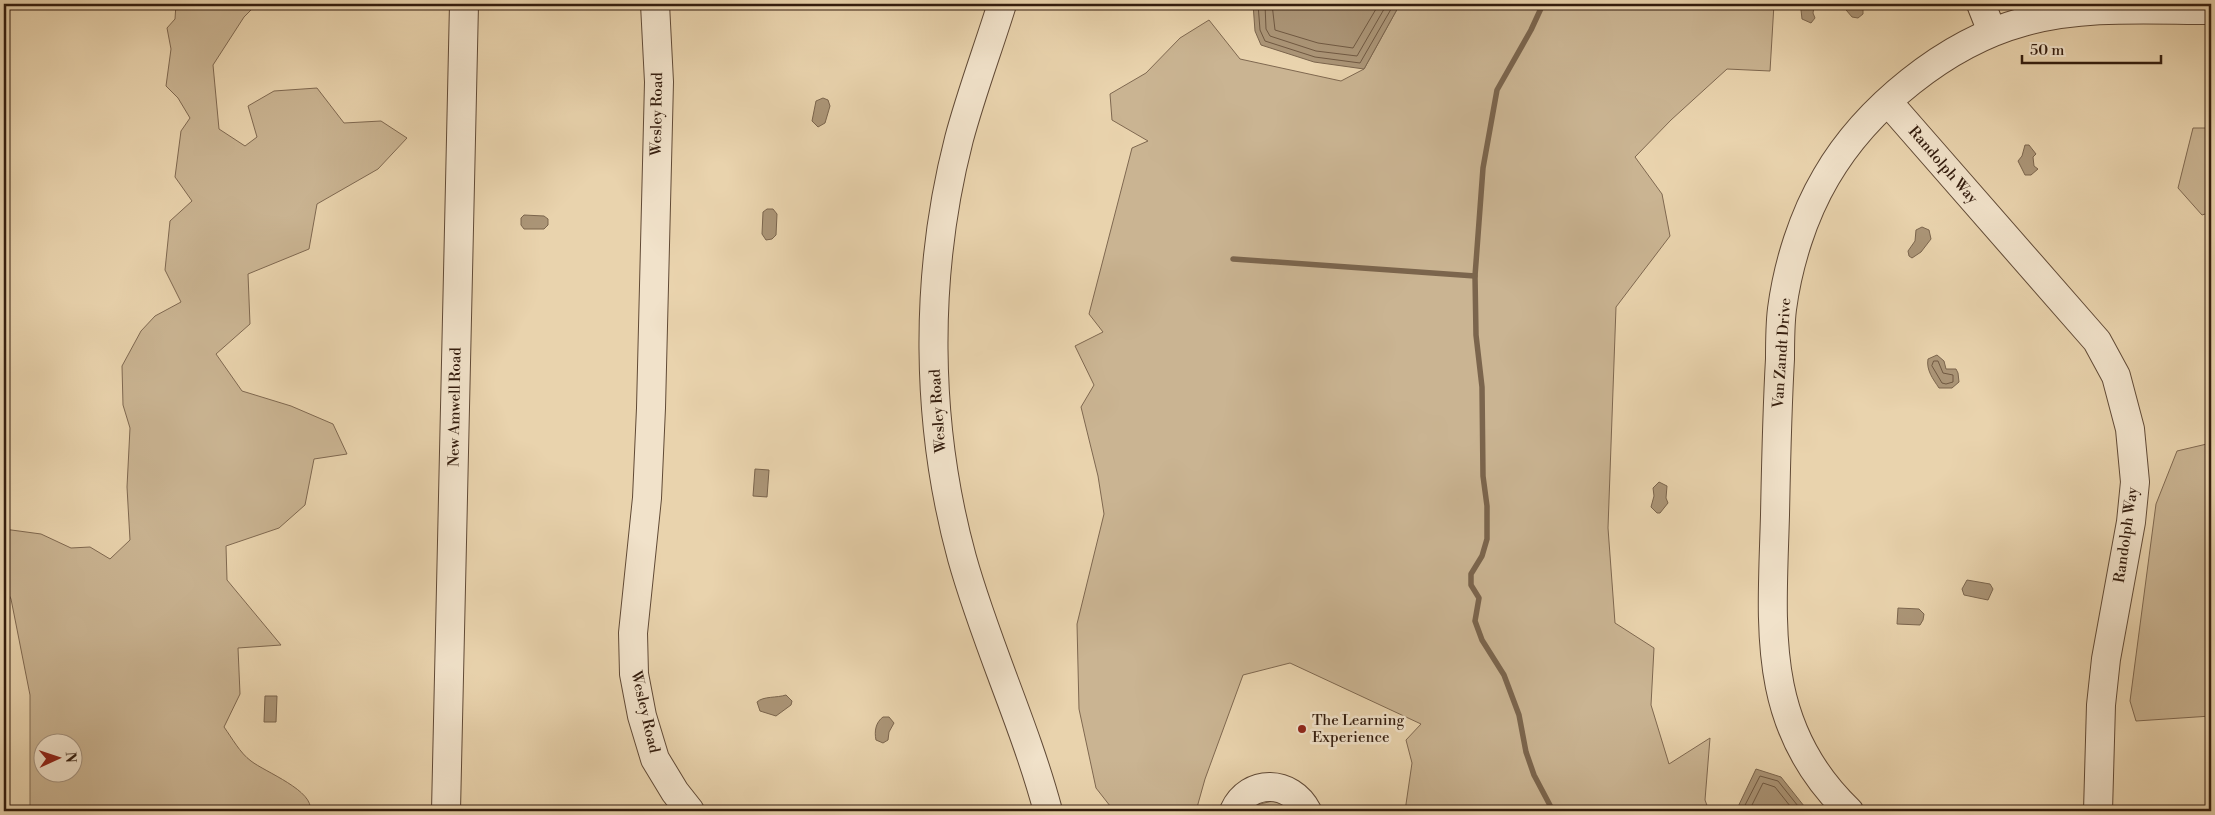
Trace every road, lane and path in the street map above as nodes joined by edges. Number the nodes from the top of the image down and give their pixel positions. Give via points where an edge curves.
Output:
1 (464, 4) edge
2 (655, 4) edge
3 (1002, 4) edge
4 (1981, 4) edge
5 (2211, 10) edge
6 (1992, 32) junction
7 (1888, 102) junction
8 (446, 811) edge
9 (690, 811) edge
10 (1048, 811) edge
11 (1234, 811) edge
12 (1307, 811) edge
13 (1849, 811) edge
14 (2098, 811) edge

1 - 8 street, New Amwell Road
2 - 9 street, Wesley Road via 659,82 651,408 647,498 633,633 634,674 642,716 656,759
3 - 10 street, Wesley Road via 959,138 946,197 938,254 935,388 940,449 962,558
4 - 6 street
5 - 6 street, Van Zandt Drive via 2073,13 2023,22
6 - 7 street, Van Zandt Drive via 1917,75
7 - 13 street, Van Zandt Drive via 1853,137 1826,178 1794,254 1782,309 1774,655 1779,691 1792,730 1811,766 1833,796
7 - 14 street, Randolph Way via 2097,341 2116,376 2130,429 2135,482 2131,522 2106,659 2101,706
11 - 12 street via 1242,798 1267,787 1292,793

